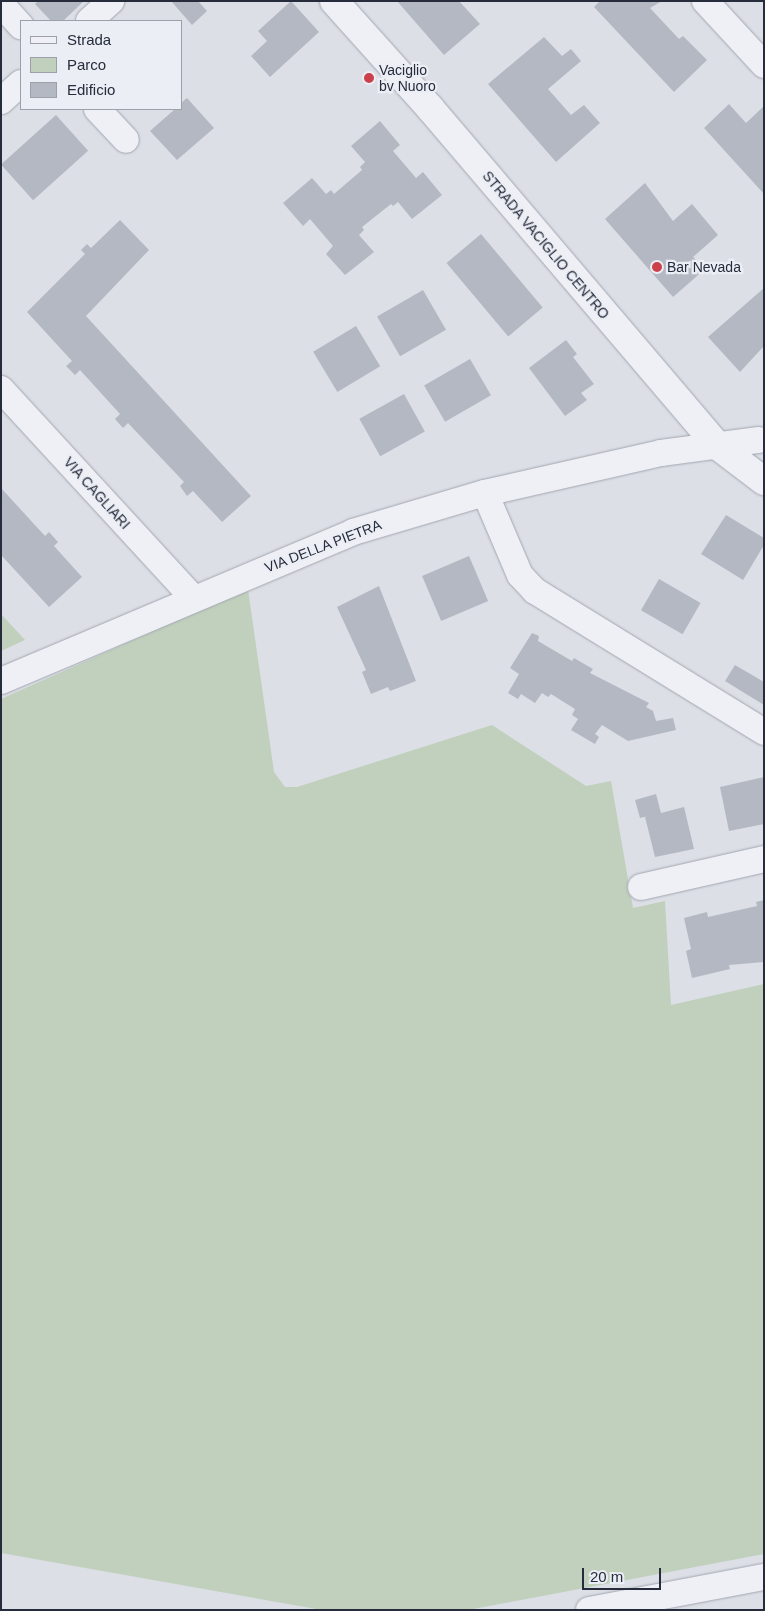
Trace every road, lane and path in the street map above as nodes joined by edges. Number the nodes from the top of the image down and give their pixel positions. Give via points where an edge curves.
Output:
1 (111, 1) edge
2 (334, 1) edge
3 (705, 1) edge
4 (1, 4) edge
5 (90, 20) edge
6 (20, 25) edge
7 (764, 65) edge
8 (20, 84) edge
9 (1, 101) edge
10 (98, 110) edge
11 (126, 140) dead end
12 (1, 389) edge
13 (762, 438) edge
14 (718, 446) junction
15 (760, 478) edge
16 (485, 493) junction
17 (193, 598) junction
18 (1, 681) edge
19 (764, 732) edge
20 (764, 859) edge
21 (641, 887) dead end
22 (764, 1577) edge
23 (589, 1610) edge

1 - 5 street
2 - 14 street, STRADA VACIGLIO CENTRO via 436,115
3 - 7 street
4 - 6 street
8 - 9 street
10 - 11 street
12 - 17 street, VIA CAGLIARI
13 - 14 street, VIA DELLA PIETRA
13 - 15 street
14 - 15 street, STRADA VACIGLIO CENTRO
14 - 16 street, VIA DELLA PIETRA via 661,453
16 - 17 street, VIA DELLA PIETRA via 353,532
16 - 19 street via 520,575 535,592
17 - 18 street, VIA DELLA PIETRA
20 - 21 street
22 - 23 street

